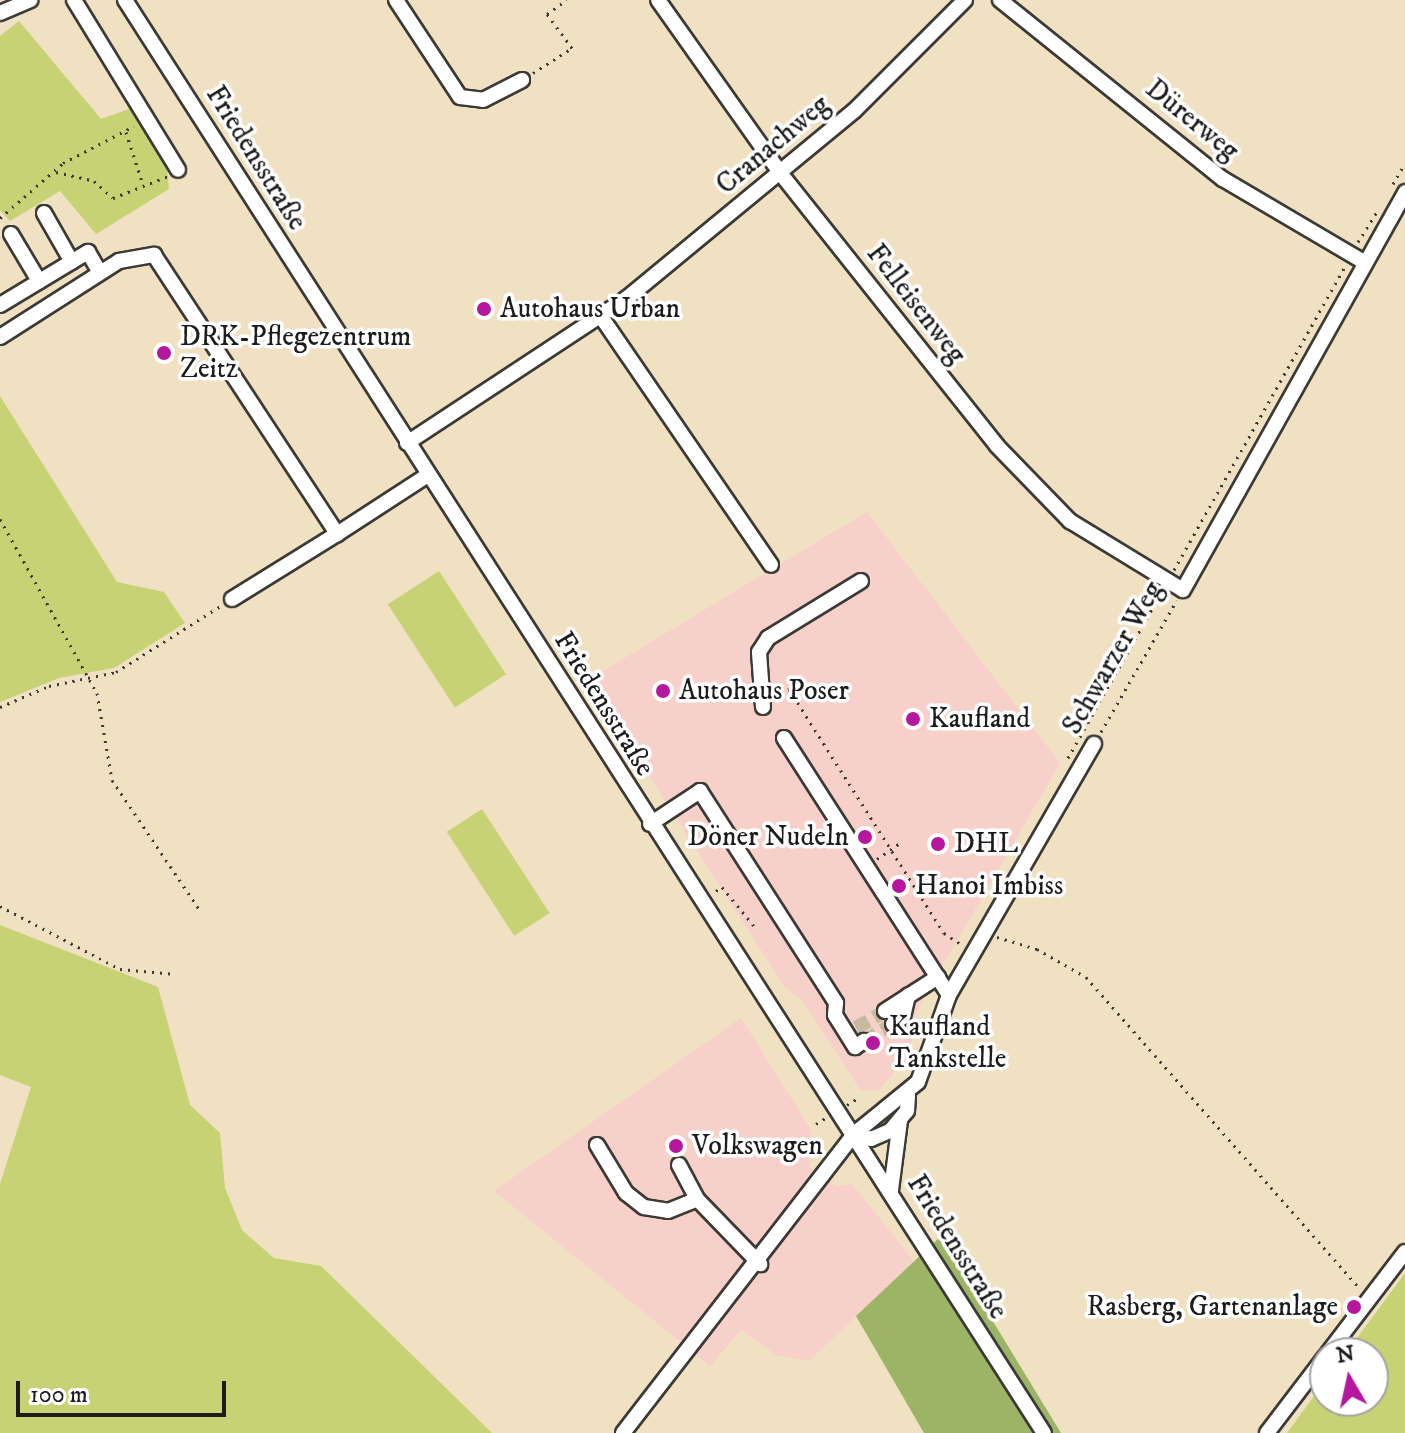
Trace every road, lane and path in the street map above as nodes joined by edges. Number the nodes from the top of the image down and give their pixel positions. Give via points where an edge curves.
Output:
1 (30, 0) edge
2 (74, 0) edge
3 (125, 0) edge
4 (396, 0) edge
5 (566, 0) edge
6 (658, 0) edge
7 (965, 0) edge
8 (1000, 0) edge
9 (0, 13) edge
10 (522, 80) joint
11 (147, 117) junction
12 (126, 132) junction
13 (1405, 163) edge
14 (178, 170) joint
15 (55, 172) junction
16 (781, 174) junction
17 (143, 185) junction
18 (1390, 189) dead end
19 (1405, 192) edge
20 (1382, 202) dead end
21 (44, 213) dead end
22 (0, 218) edge
23 (11, 234) dead end
24 (1358, 258) junction
25 (72, 262) junction
26 (100, 273) junction
27 (39, 281) junction
28 (1, 301) edge
29 (602, 318) junction
30 (0, 337) edge
31 (407, 443) junction
32 (428, 475) junction
33 (0, 519) edge
34 (337, 534) junction
35 (771, 565) dead end
36 (861, 581) dead end
37 (1168, 581) junction
38 (1183, 590) junction
39 (232, 599) joint
40 (91, 681) junction
41 (0, 707) edge
42 (763, 707) joint
43 (784, 738) dead end
44 (1094, 744) joint
45 (1061, 770) dead end
46 (650, 824) junction
47 (900, 843) dead end
48 (894, 847) junction
49 (866, 867) junction
50 (716, 891) dead end
51 (0, 906) edge
52 (199, 909) dead end
53 (754, 926) dead end
54 (977, 933) junction
55 (176, 974) dead end
56 (938, 977) junction
57 (949, 995) junction
58 (889, 1017) tunnel mouth
59 (856, 1035) dead end
60 (908, 1096) junction
61 (900, 1121) junction
62 (854, 1134) junction
63 (597, 1145) dead end
64 (679, 1165) dead end
65 (891, 1190) junction
66 (697, 1199) junction
67 (1405, 1252) edge
68 (760, 1264) junction
69 (1369, 1300) junction
70 (1341, 1337) edge
71 (1309, 1378) edge
72 (623, 1433) edge
73 (1044, 1433) edge
74 (1267, 1433) edge

1 - 9 street
2 - 11 street
3 - 31 street, Friedensstraße
4 - 10 street via 460,97 483,100
5 - 10 path via 547,14 572,48
6 - 16 street, Felleisenweg
7 - 16 street, Cranachweg
8 - 24 street, Dürerweg via 1223,179
11 - 12 path
11 - 14 street
12 - 15 path
12 - 17 path
13 - 18 path
14 - 17 path
15 - 17 path via 94,181 113,198
15 - 22 path
16 - 29 street, Cranachweg
16 - 37 street, Felleisenweg via 1031,484 1083,531
19 - 24 street, Schwarzer Weg
20 - 24 path
21 - 25 street
23 - 27 street
24 - 37 path
24 - 38 street, Schwarzer Weg
25 - 26 street via 88,252
25 - 27 street
26 - 30 street
26 - 34 street via 136,253 162,261
27 - 28 street
29 - 31 street, Cranachweg
29 - 35 street
31 - 32 street, Friedensstraße
32 - 34 street
32 - 46 street, Friedensstraße
33 - 40 path
34 - 39 street
36 - 42 street via 768,638 759,652
37 - 38 street, Felleisenweg
37 - 45 path
38 - 44 path, Schwarzer Weg
39 - 40 path
40 - 41 path via 60,682
40 - 52 path via 103,762
42 - 48 path via 789,689
43 - 49 street
44 - 54 street, Schwarzer Weg
46 - 59 street via 700,791
46 - 62 street, Friedensstraße
47 - 48 path
48 - 49 path
48 - 54 path via 944,933 963,946
49 - 56 street
50 - 53 path via 722,887
51 - 55 path via 120,969
54 - 57 street, Schwarzer Weg
54 - 69 path via 1037,949 1086,977
56 - 57 street
56 - 58 street via 908,996
57 - 60 street, Schwarzer Weg
60 - 61 street, Schwarzer Weg
60 - 62 street
61 - 62 street via 871,1139
61 - 65 street, Schwarzer Weg
62 - 65 street, Friedensstraße
62 - 68 street
63 - 66 street via 626,1193 644,1207 668,1211
64 - 66 street
65 - 73 street, Friedensstraße
66 - 68 street
67 - 69 street
68 - 72 street
69 - 70 street
71 - 74 street

